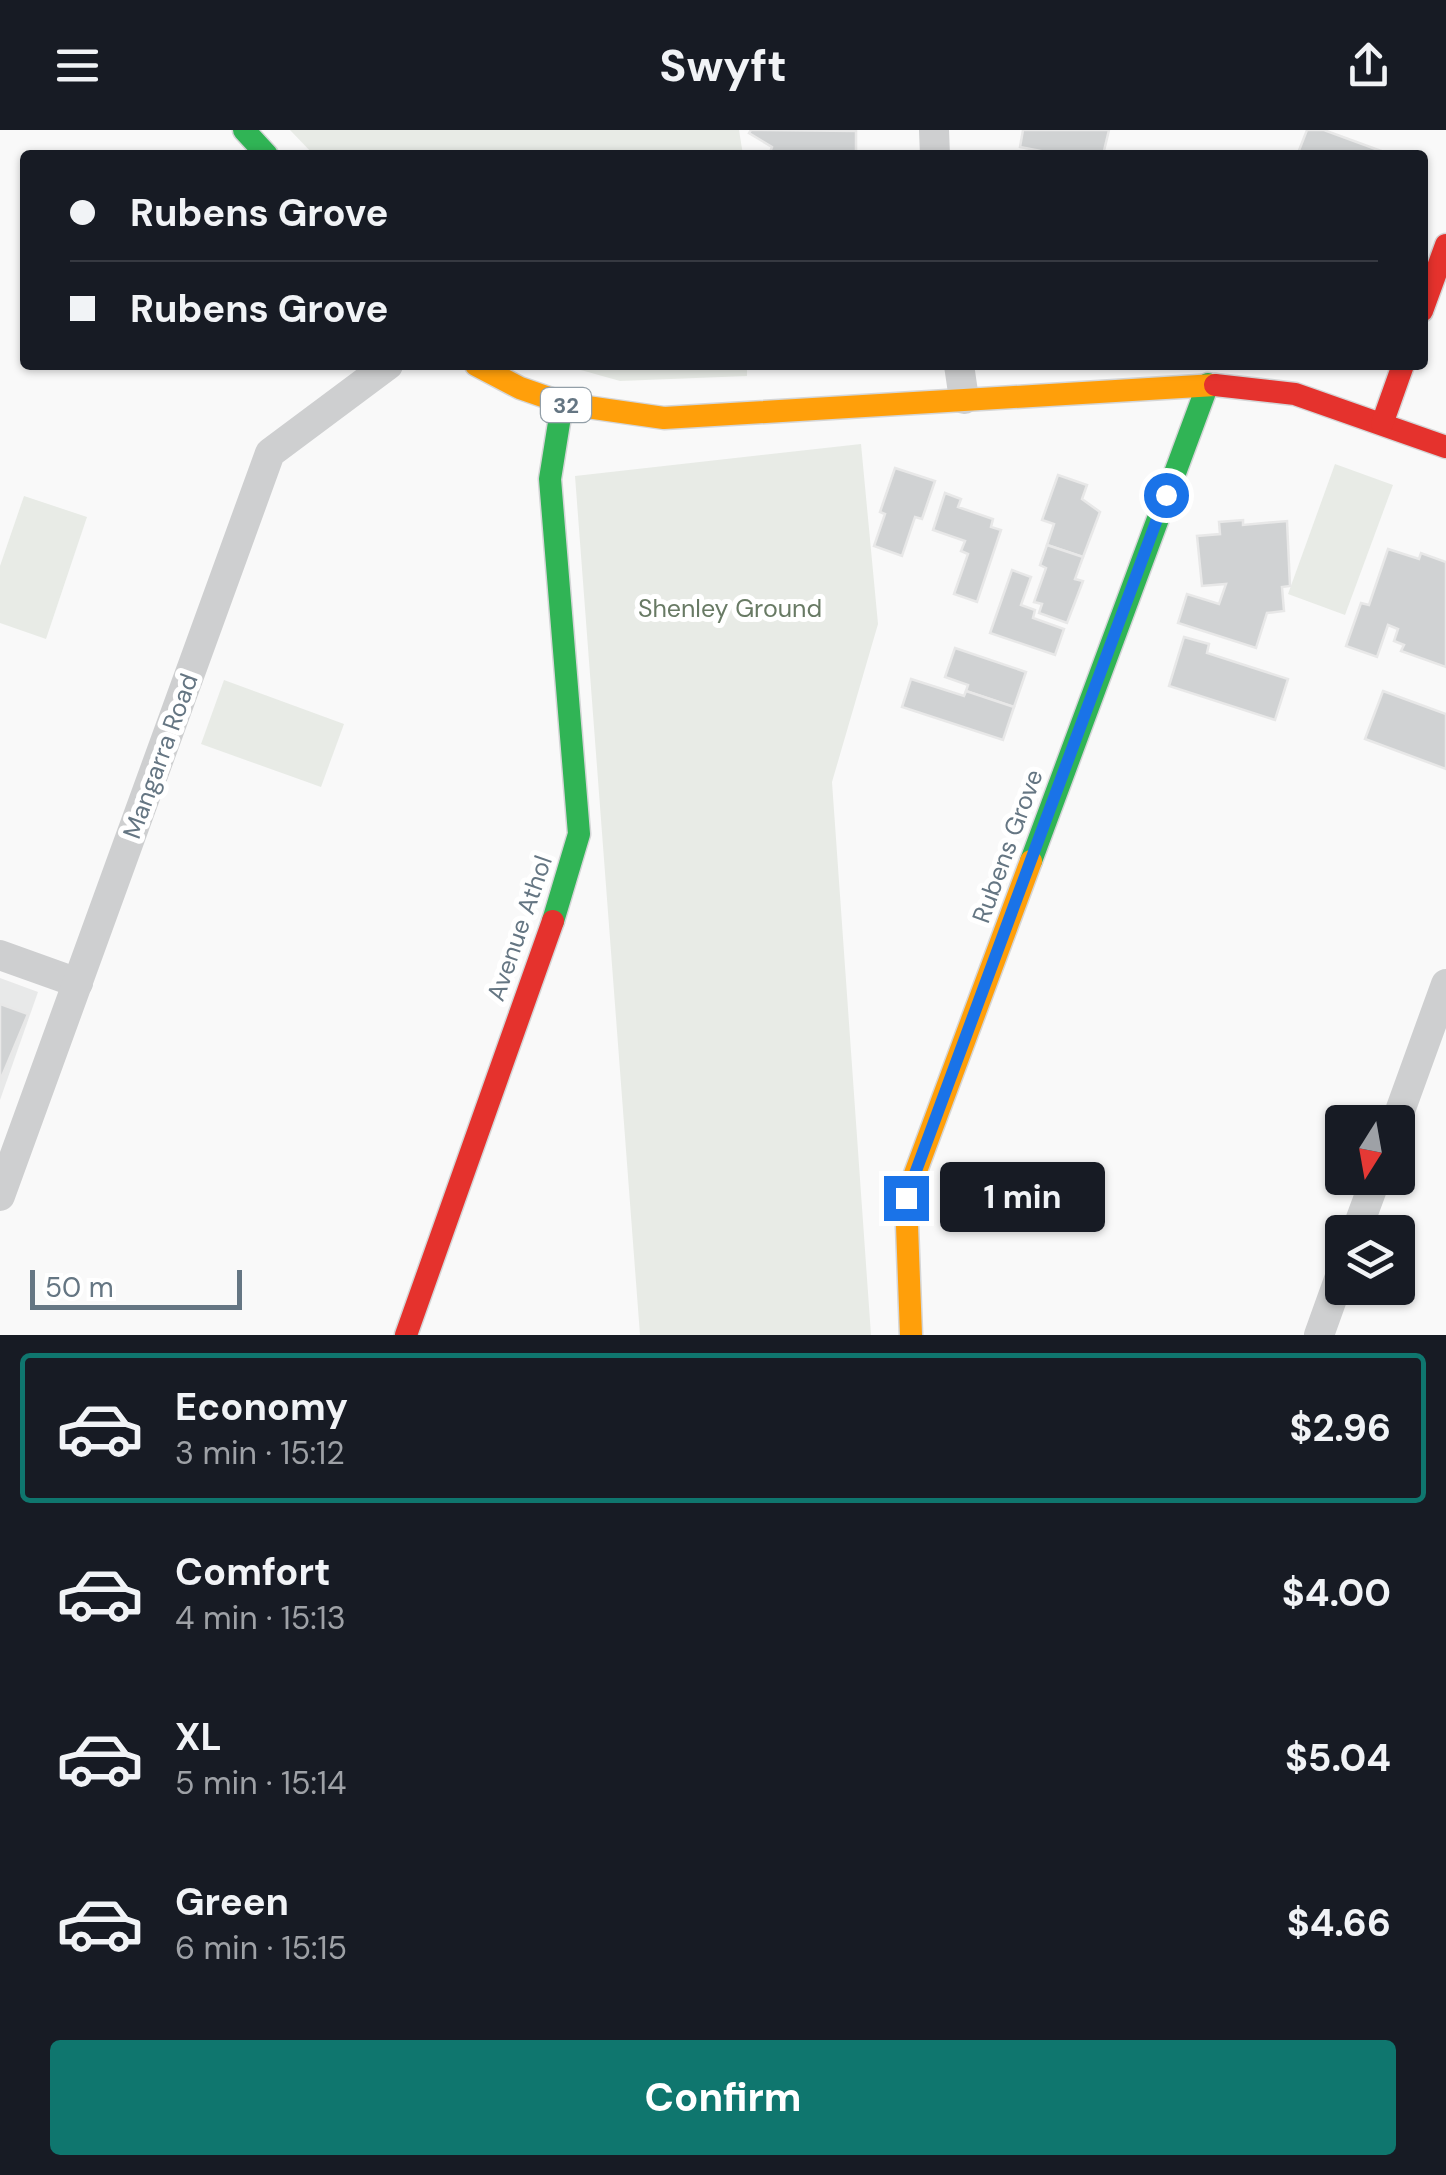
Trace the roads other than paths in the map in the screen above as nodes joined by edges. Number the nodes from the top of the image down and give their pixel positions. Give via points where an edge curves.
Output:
1 (244, 130) edge
2 (262, 150) edge
3 (1446, 245) edge
4 (1428, 294) edge
5 (381, 370) edge
6 (484, 370) edge
7 (960, 370) edge
8 (1401, 370) edge
9 (1208, 384) junction
10 (964, 399) junction
11 (562, 404) junction
12 (1382, 424) junction
13 (1446, 447) edge
14 (0, 955) edge
15 (78, 983) junction
16 (1446, 984) edge
17 (1402, 1105) edge
18 (0, 1196) edge
19 (1330, 1305) edge
20 (406, 1335) edge
21 (911, 1335) edge
22 (1319, 1335) edge

1 - 2 street
3 - 4 street
5 - 15 street, Mangarra Road via 270,453
6 - 11 street, 32
7 - 10 street
8 - 12 street
9 - 10 street, 32
9 - 12 street, 32 via 1295,394
9 - 21 street, Rubens Grove via 906,1198
10 - 11 street, 32 via 664,418
11 - 20 street, Avenue Athol via 550,479 579,834
12 - 13 street, 32
14 - 15 street
15 - 18 street, Mangarra Road
16 - 17 street
19 - 22 street

